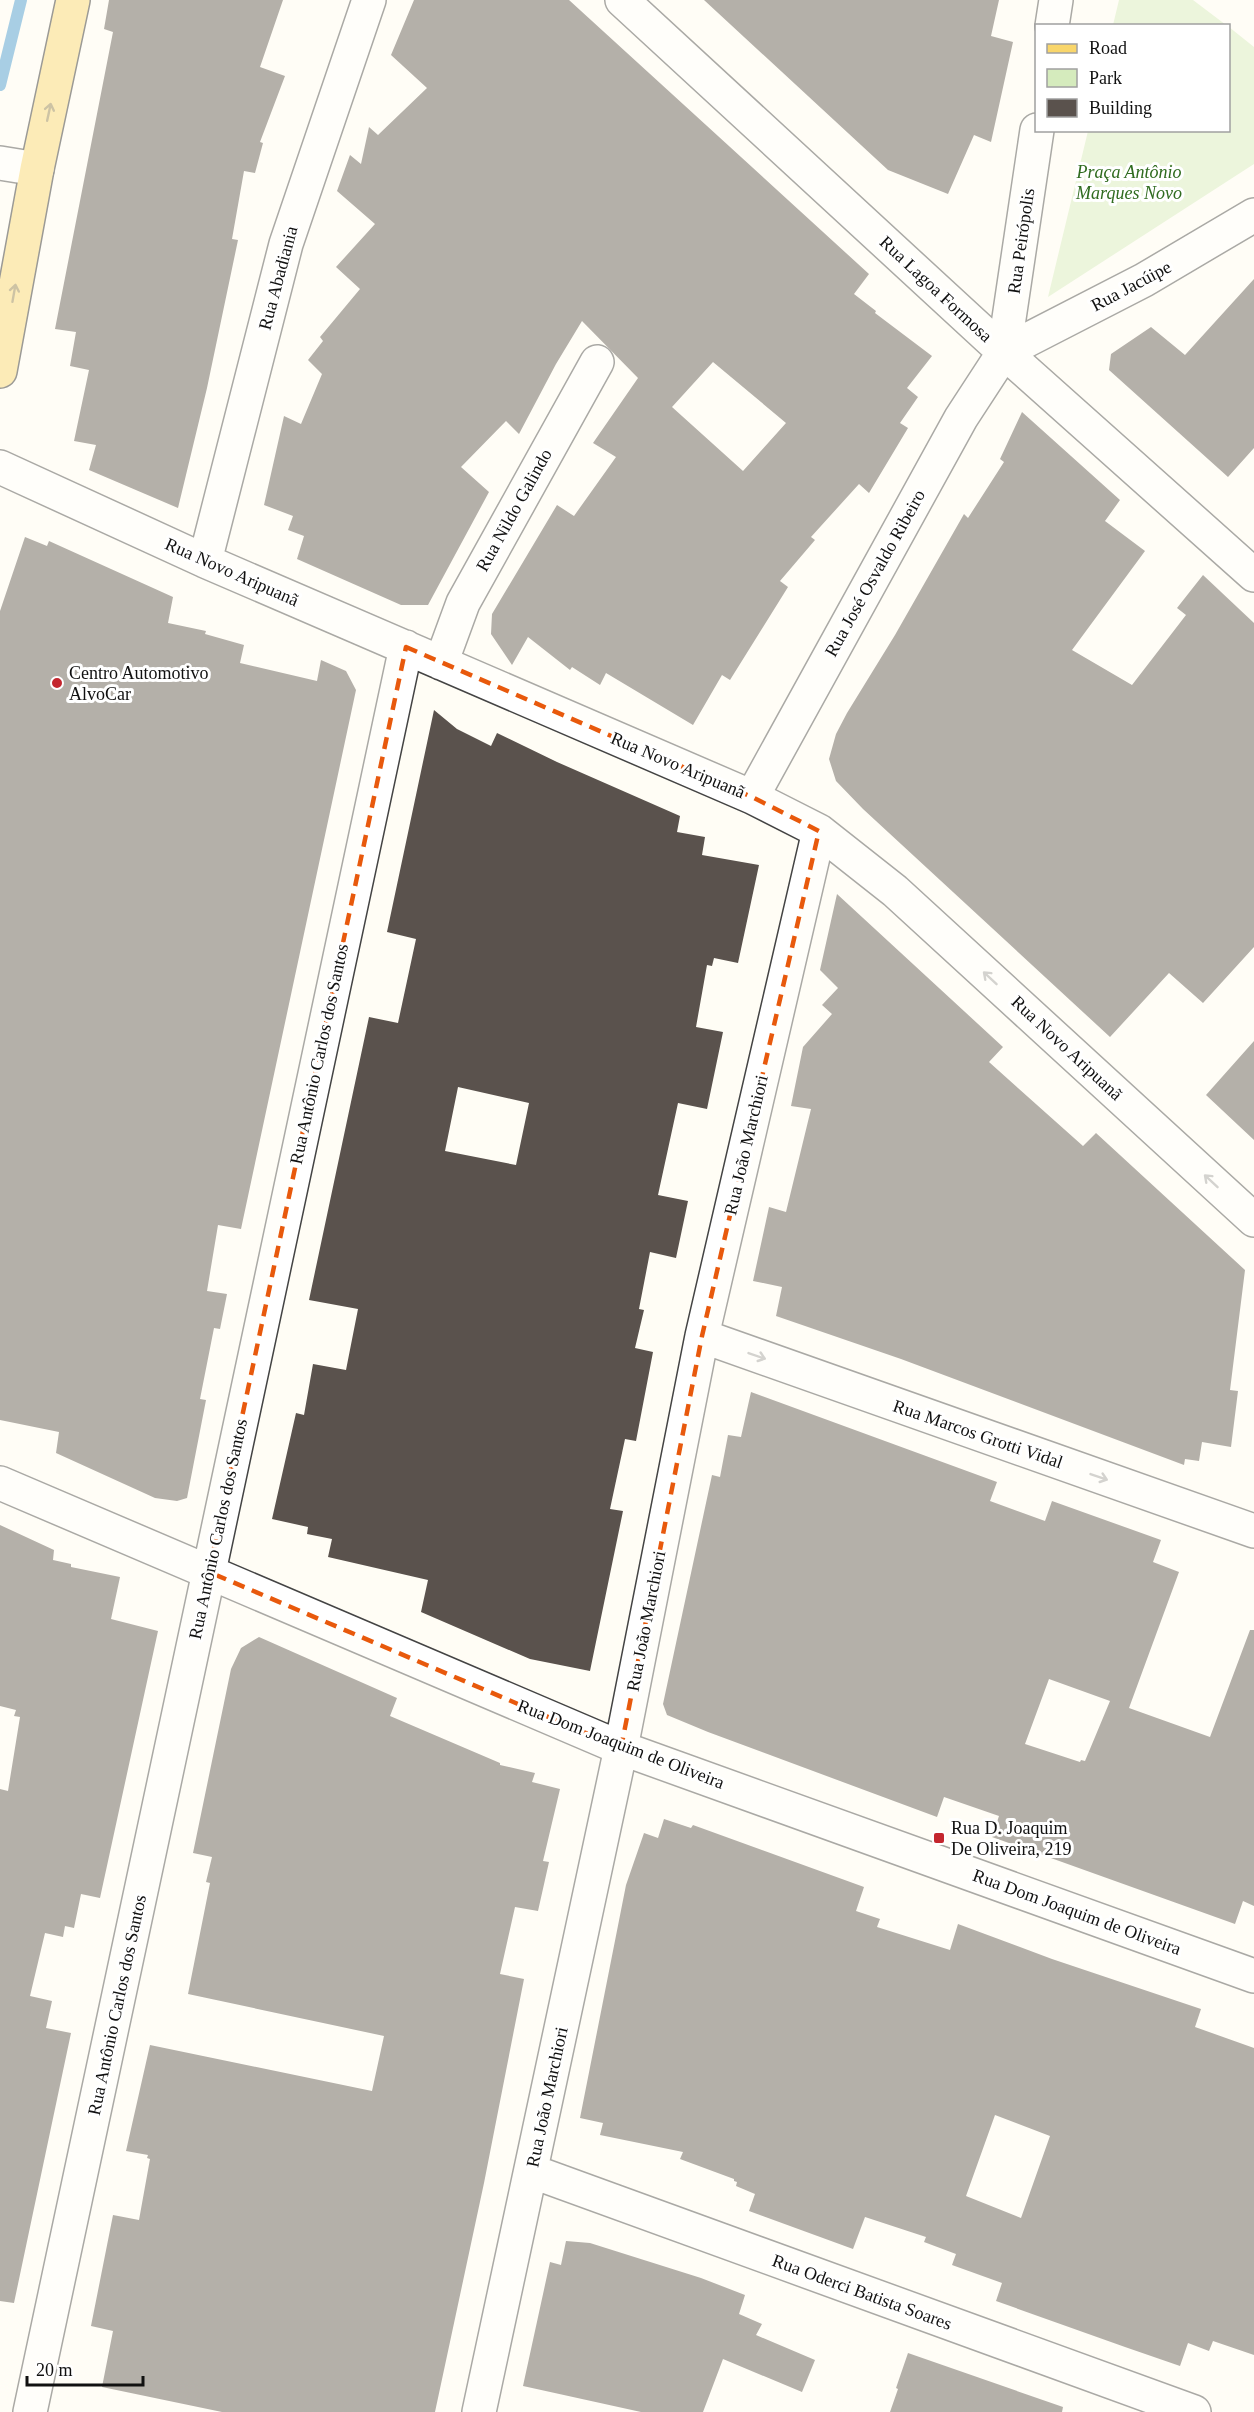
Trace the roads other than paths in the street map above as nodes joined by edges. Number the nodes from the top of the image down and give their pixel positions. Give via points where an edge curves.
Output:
1 (73, 0) edge
2 (369, 0) edge
3 (622, 0) edge
4 (1056, 0) edge
5 (1052, 24) edge
6 (1037, 132) edge
7 (15, 166) edge
8 (1254, 215) edge
9 (1004, 352) junction
10 (597, 362) dead end
11 (0, 371) edge
12 (0, 467) edge
13 (205, 561) junction
14 (1254, 574) edge
15 (406, 647) junction
16 (441, 663) junction
17 (752, 797) junction
18 (819, 831) junction
19 (1254, 1220) edge
20 (702, 1336) junction
21 (0, 1482) edge
22 (1254, 1531) edge
23 (209, 1572) junction
24 (621, 1748) junction
25 (1254, 1976) edge
26 (531, 2171) junction
27 (30, 2412) edge
28 (479, 2412) edge
29 (1194, 2412) edge

7 -> 1 main road
2 - 13 street, Rua Abadiania via 286,244
3 - 9 street, Rua Lagoa Formosa
4 - 5 street
6 - 9 street, Rua Peirópolis
11 -> 7 main road
8 - 9 street, Rua Jacúipe via 1144,280
9 - 14 street, Rua Lagoa Formosa
9 - 17 street, Rua José Osvaldo Ribeiro via 961,418
10 - 16 street, Rua Nildo Galindo via 463,603
12 - 13 street, Rua Novo Aripuanã
13 - 15 street, Rua Novo Aripuanã
15 - 16 street, Rua Novo Aripuanã
15 - 23 street, Rua Antônio Carlos dos Santos
16 - 17 street, Rua Novo Aripuanã
17 - 18 street, Rua Novo Aripuanã
19 -> 18 street, Rua Novo Aripuanã via 895,891
18 - 20 street, Rua João Marchiori
20 -> 22 street, Rua Marcos Grotti Vidal
20 - 24 street, Rua João Marchiori
21 - 23 street, Rua Dom Joaquim de Oliveira
23 - 24 street, Rua Dom Joaquim de Oliveira
23 - 27 street, Rua Antônio Carlos dos Santos
24 - 25 street, Rua Dom Joaquim de Oliveira
24 - 26 street, Rua João Marchiori
26 - 28 street, Rua João Marchiori
26 - 29 street, Rua Oderci Batista Soares

